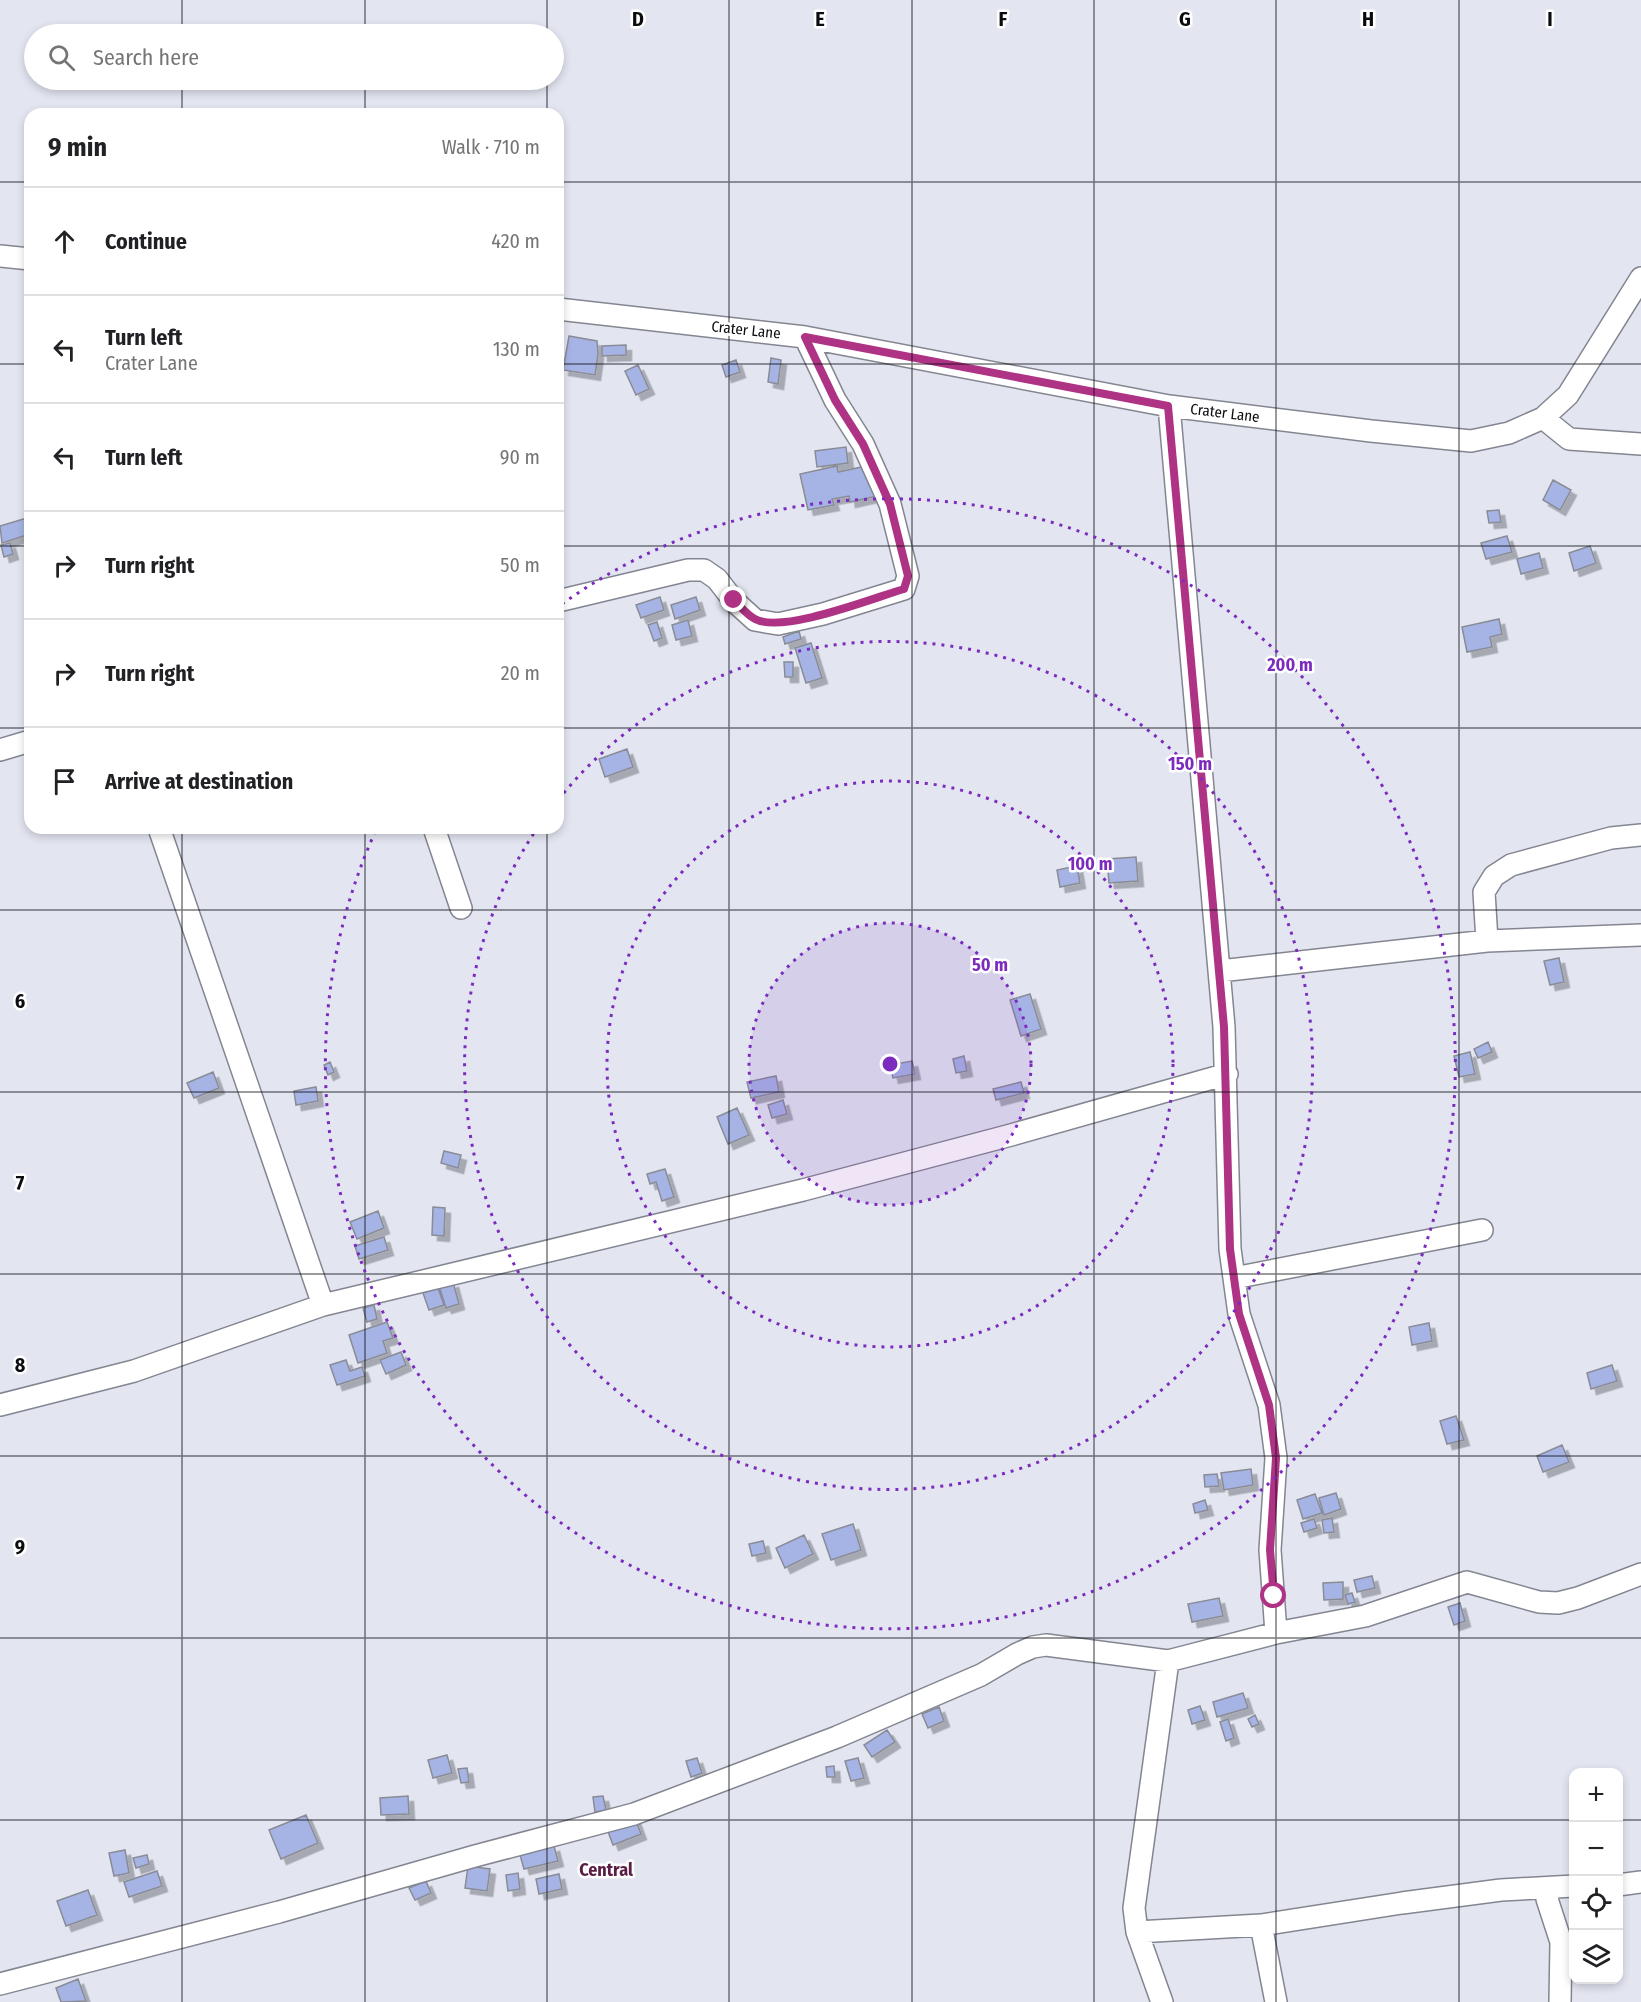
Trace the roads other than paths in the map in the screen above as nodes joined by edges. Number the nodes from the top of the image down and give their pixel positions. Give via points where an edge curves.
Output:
1 (0, 256) edge
2 (24, 258) edge
3 (1641, 278) edge
4 (564, 310) edge
5 (805, 337) junction
6 (1168, 406) junction
7 (1543, 418) junction
8 (1641, 444) edge
9 (564, 601) edge
10 (24, 743) edge
11 (0, 750) edge
12 (161, 834) edge
13 (436, 834) edge
14 (1641, 836) edge
15 (461, 908) dead end
16 (1641, 935) edge
17 (1487, 941) junction
18 (1220, 971) junction
19 (1227, 1074) junction
20 (1482, 1230) dead end
21 (1234, 1278) junction
22 (322, 1305) junction
23 (0, 1405) edge
24 (1641, 1574) edge
25 (1276, 1634) junction
26 (1168, 1661) junction
27 (1641, 1882) edge
28 (1623, 1884) edge
29 (1569, 1887) edge
30 (1550, 1889) junction
31 (1261, 1925) junction
32 (1137, 1932) junction
33 (0, 1984) edge
34 (1162, 2002) edge
35 (1276, 2002) edge
36 (1560, 2002) edge

1 - 2 street
3 - 7 street, Crater Lane via 1568,394
4 - 5 street, Crater Lane
5 - 6 street, Crater Lane
5 - 9 street via 835,400 863,444 890,504 908,576 904,589 778,624 755,620 704,570 688,570
6 - 7 street, Crater Lane via 1472,441 1509,433
6 - 18 street
7 - 8 street via 1569,439
10 - 11 street
12 - 22 street
13 - 15 street
14 - 17 street via 1611,838 1511,865 1494,876 1484,892
16 - 17 street
17 - 18 street
18 - 19 street
19 - 21 street via 1230,1249
19 - 22 street via 803,1190
20 - 21 street
21 - 25 street via 1239,1314 1269,1405 1276,1458 1270,1550
22 - 23 street via 134,1371
24 - 25 street via 1558,1603 1539,1602 1467,1582 1365,1616
25 - 26 street
26 - 32 street via 1136,1886
26 - 33 street via 1046,1645 1033,1647 981,1675 837,1737 634,1814
27 - 28 street
29 - 30 street
30 - 31 street via 1501,1890
30 - 36 street via 1547,1899 1561,1942
31 - 32 street
31 - 35 street
32 - 34 street

